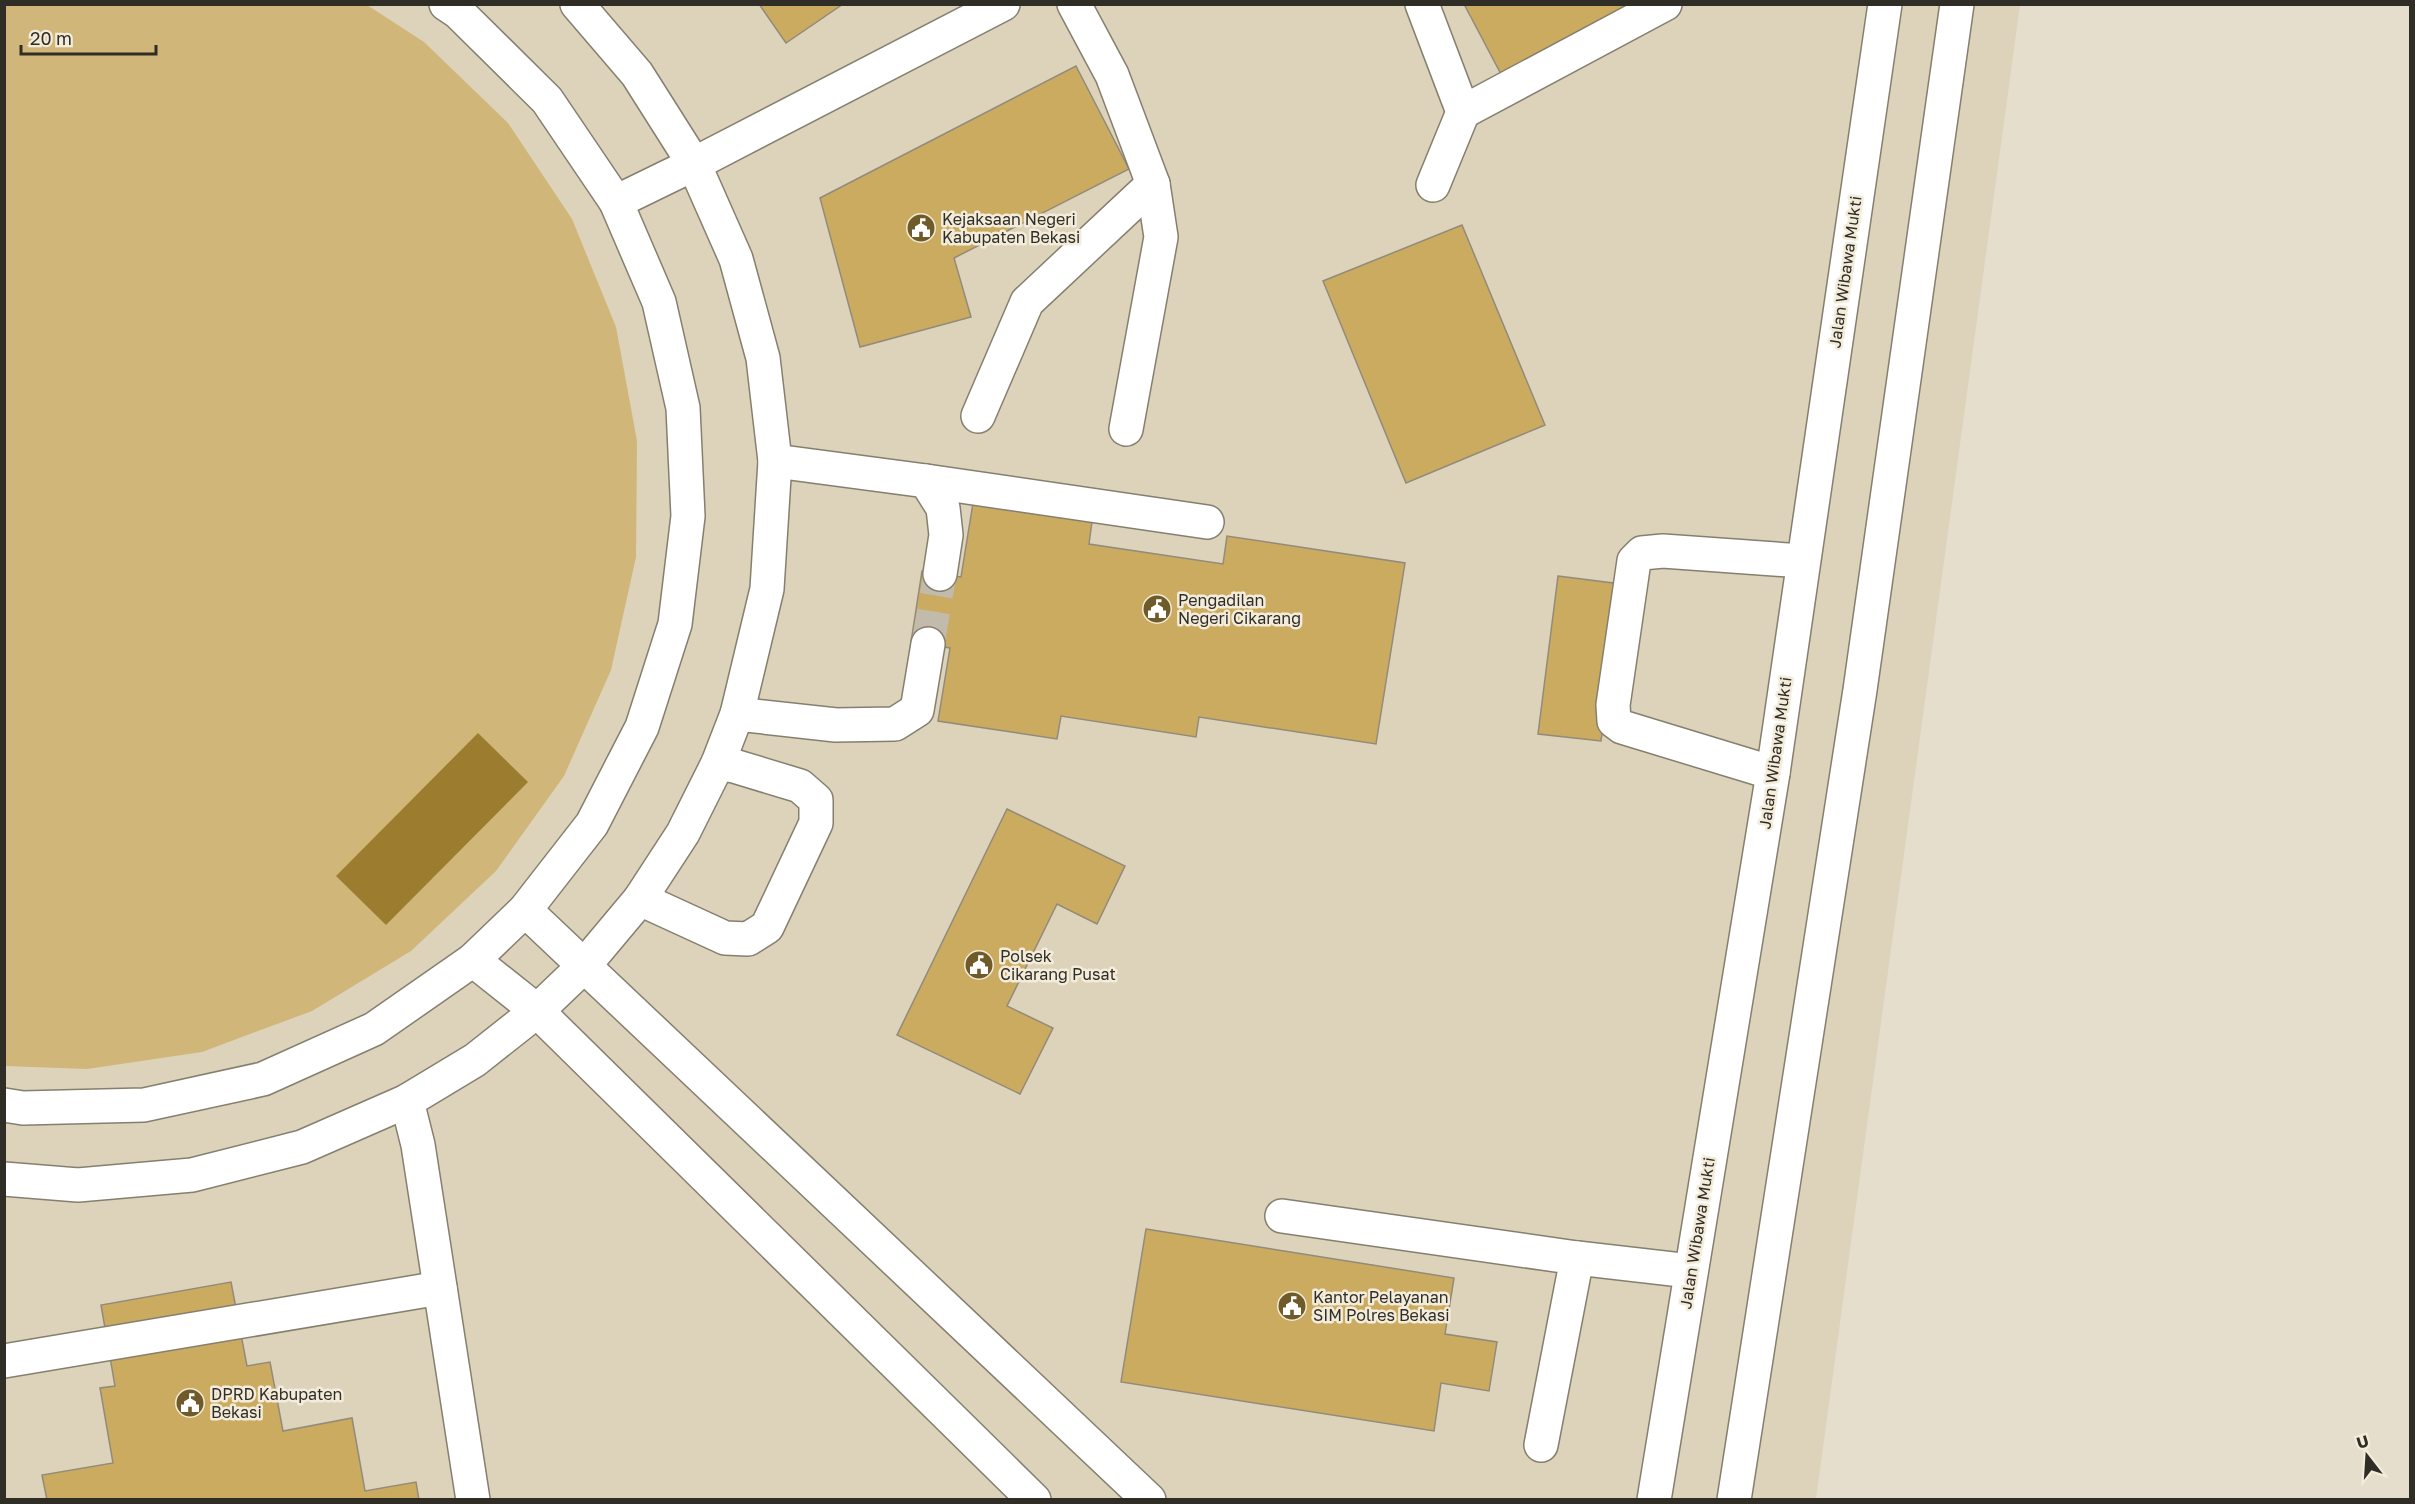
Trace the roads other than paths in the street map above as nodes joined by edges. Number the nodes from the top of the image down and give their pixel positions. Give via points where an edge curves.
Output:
1 (446, 4) edge
2 (577, 4) edge
3 (1004, 4) edge
4 (1074, 4) edge
5 (1422, 4) edge
6 (1665, 4) edge
7 (1885, 4) edge
8 (1958, 4) edge
9 (958, 15) edge
10 (1463, 112) junction
11 (694, 164) junction
12 (1153, 184) junction
13 (1433, 185) dead end
14 (616, 202) junction
15 (978, 416) dead end
16 (1126, 429) dead end
17 (775, 461) junction
18 (926, 480) junction
19 (1207, 522) dead end
20 (1802, 561) junction
21 (940, 574) tunnel mouth
22 (927, 644) tunnel mouth
23 (737, 714) junction
24 (718, 763) junction
25 (1773, 773) junction
26 (640, 898) junction
27 (525, 910) junction
28 (473, 960) junction
29 (583, 967) junction
30 (537, 1011) junction
31 (407, 1101) junction
32 (4, 1105) edge
33 (4, 1179) edge
34 (1282, 1216) dead end
35 (1576, 1258) junction
36 (1690, 1271) junction
37 (440, 1288) junction
38 (4, 1361) edge
39 (1541, 1445) dead end
40 (473, 1500) edge
41 (1034, 1500) edge
42 (1149, 1500) edge
43 (1654, 1500) edge
44 (1734, 1500) edge

1 - 14 lane via 547,100
2 - 11 lane via 637,74
3 - 9 lane
4 - 12 lane via 1112,75
5 - 10 lane
6 - 10 lane
7 - 20 lane, Jalan Wibawa Mukti
8 - 44 lane via 1860,690
9 - 11 lane
10 - 13 lane
11 - 14 lane
11 - 17 lane via 736,259 763,358
12 - 15 lane via 1027,302
12 - 16 lane via 1161,237
14 - 27 lane via 659,302 683,408 688,516 675,624 642,727 592,824
17 - 18 lane
17 - 23 lane via 767,589
18 - 19 lane
18 - 21 lane via 943,508 946,535
20 - 25 lane, Jalan Wibawa Mukti
20 - 25 lane via 1663,551 1637,556 1613,705 1614,721 1622,728
22 - 23 lane via 917,710 895,724 836,725
23 - 24 lane
24 - 26 lane via 683,833
24 - 26 lane via 800,786 816,800 816,823 767,927 748,939 725,938
25 - 36 lane, Jalan Wibawa Mukti
26 - 29 lane
27 - 28 lane
27 - 29 lane
28 - 30 lane
28 - 32 lane via 374,1029 263,1078 144,1105
29 - 30 lane
29 - 42 lane
30 - 31 lane via 475,1060
30 - 41 lane
31 - 33 lane via 302,1147 192,1175 78,1185
31 - 37 lane via 418,1145
34 - 35 lane
35 - 36 lane
35 - 39 lane
36 - 43 lane, Jalan Wibawa Mukti
37 - 38 lane
37 - 40 lane

